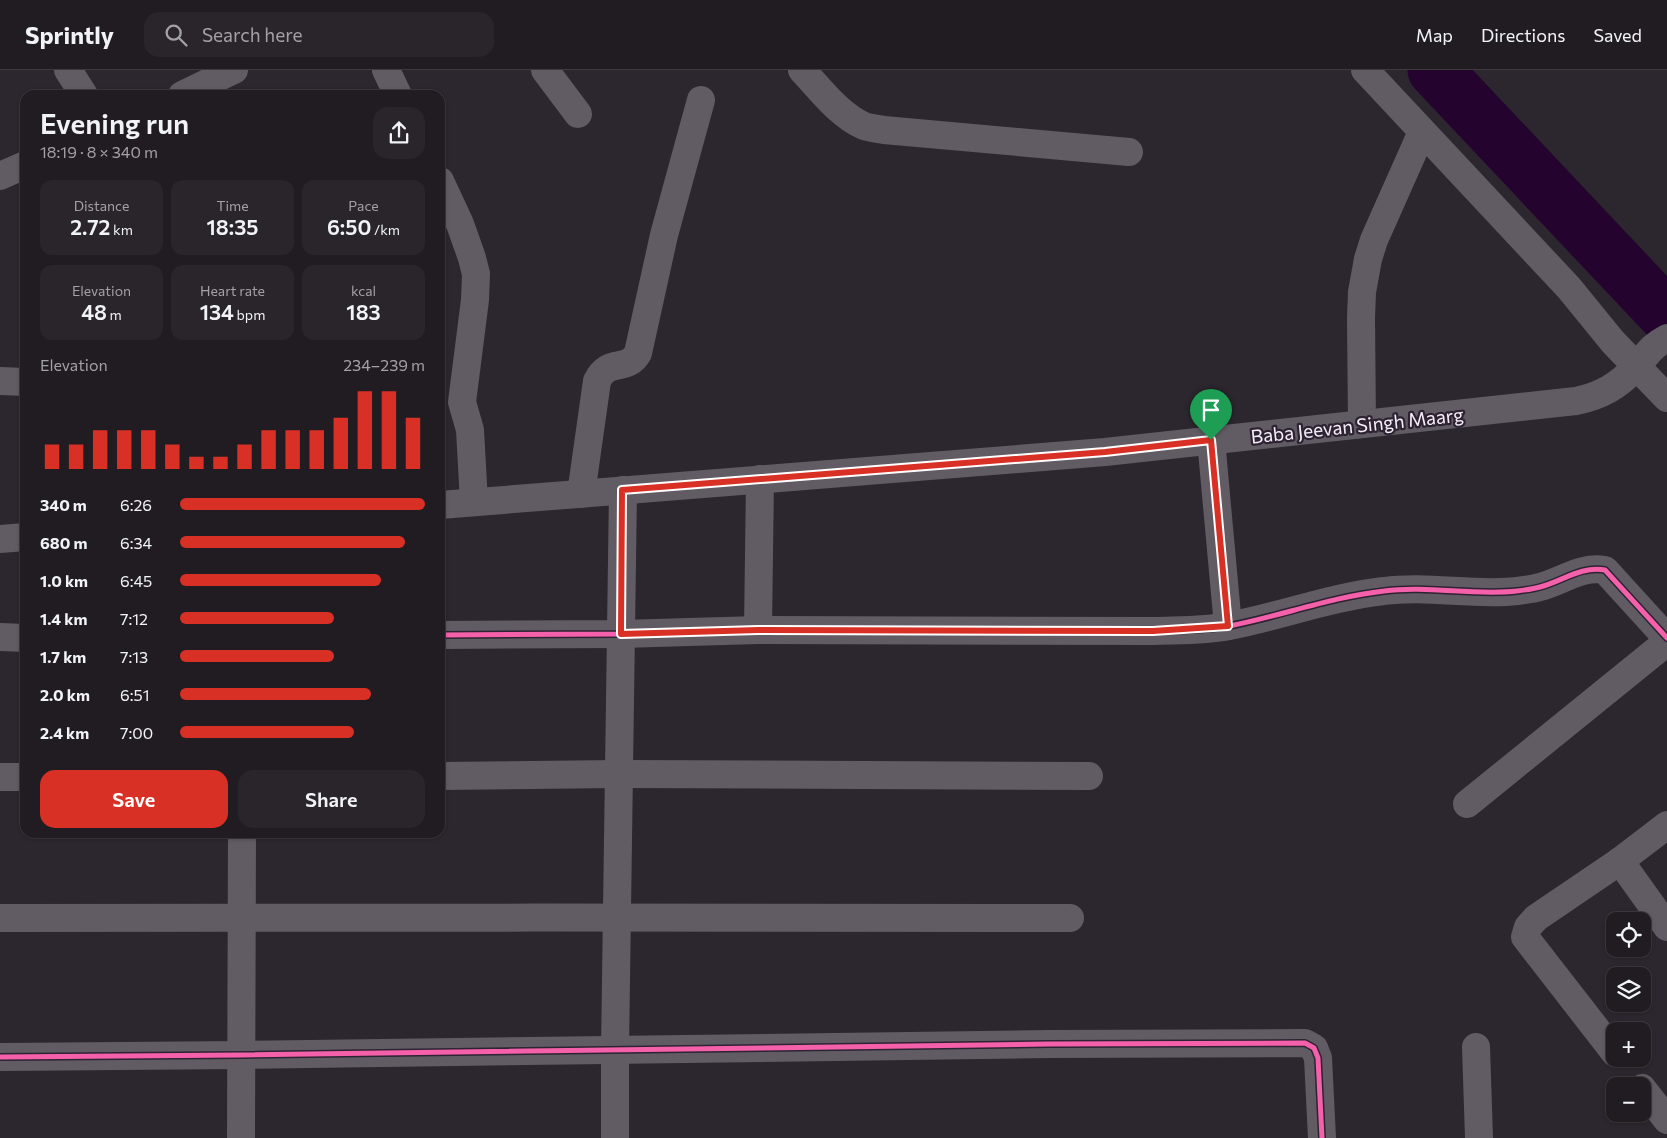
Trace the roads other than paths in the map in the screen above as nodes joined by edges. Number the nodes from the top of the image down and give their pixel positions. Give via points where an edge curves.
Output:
1 (68, 70) edge
2 (386, 70) edge
3 (545, 70) edge
4 (802, 70) edge
5 (1365, 70) edge
6 (231, 71) edge
7 (81, 90) edge
8 (192, 90) edge
9 (396, 90) edge
10 (701, 100) dead end
11 (578, 114) dead end
12 (1422, 132) junction
13 (1129, 152) dead end
14 (20, 168) edge
15 (0, 176) edge
16 (445, 192) edge
17 (1661, 342) edge
18 (1636, 367) junction
19 (0, 381) edge
20 (20, 382) edge
21 (1667, 398) edge
22 (1362, 424) junction
23 (1211, 440) junction
24 (760, 479) junction
25 (622, 490) junction
26 (581, 494) junction
27 (474, 502) junction
28 (445, 505) edge
29 (20, 537) edge
30 (0, 539) edge
31 (1228, 626) junction
32 (758, 630) junction
33 (621, 634) junction
34 (445, 635) edge
35 (0, 637) edge
36 (20, 638) edge
37 (1667, 638) edge
38 (1667, 642) edge
39 (618, 774) junction
40 (445, 776) edge
41 (1089, 776) dead end
42 (0, 777) edge
43 (20, 777) edge
44 (1466, 804) dead end
45 (1667, 826) edge
46 (242, 838) edge
47 (1620, 861) junction
48 (241, 916) junction
49 (0, 918) edge
50 (617, 918) junction
51 (1070, 918) dead end
52 (1667, 927) edge
53 (1606, 1042) edge
54 (1476, 1047) dead end
55 (615, 1050) junction
56 (240, 1055) junction
57 (0, 1057) edge
58 (1626, 1067) edge
59 (1634, 1077) edge
60 (1651, 1099) edge
61 (1667, 1120) edge
62 (241, 1138) edge
63 (616, 1138) edge
64 (1322, 1138) edge
65 (1480, 1138) edge

1 - 7 street
2 - 9 street
3 - 11 street
4 - 13 street via 850,118 865,126
5 - 12 street
6 - 8 street
10 - 26 street via 664,235 638,353 628,363 608,367 597,381
12 - 18 street via 1569,288
12 - 22 street via 1368,259 1361,318
14 - 15 street
16 - 27 street via 460,224 476,274 462,392 470,430
17 - 18 street, Baba Jeevan Singh Maarg
18 - 21 street
18 - 22 street, Baba Jeevan Singh Maarg via 1613,387 1590,398
19 - 20 street
22 - 23 street, Baba Jeevan Singh Maarg
23 - 24 street, Baba Jeevan Singh Maarg via 1095,453
23 - 31 street
24 - 25 street, Baba Jeevan Singh Maarg
24 - 32 street
25 - 26 street, Baba Jeevan Singh Maarg
25 - 33 street
26 - 27 street, Baba Jeevan Singh Maarg
27 - 28 street, Baba Jeevan Singh Maarg
29 - 30 street
31 - 32 street via 1153,631
31 - 37 street via 1386,590 1515,591 1540,587 1594,568 1605,570
32 - 33 street
33 - 34 street
33 - 39 street
35 - 36 street
38 - 44 street
39 - 40 street
39 - 41 street
39 - 50 street
42 - 43 street
45 - 47 street
46 - 48 street
47 - 52 street
47 - 53 street via 1536,918 1525,937
48 - 49 street
48 - 50 street
48 - 56 street
50 - 51 street
50 - 55 street
54 - 65 street
55 - 56 street
55 - 63 street
55 - 64 street via 1305,1043 1314,1048 1318,1058
56 - 57 street
56 - 62 street
58 - 59 street
60 - 61 street

